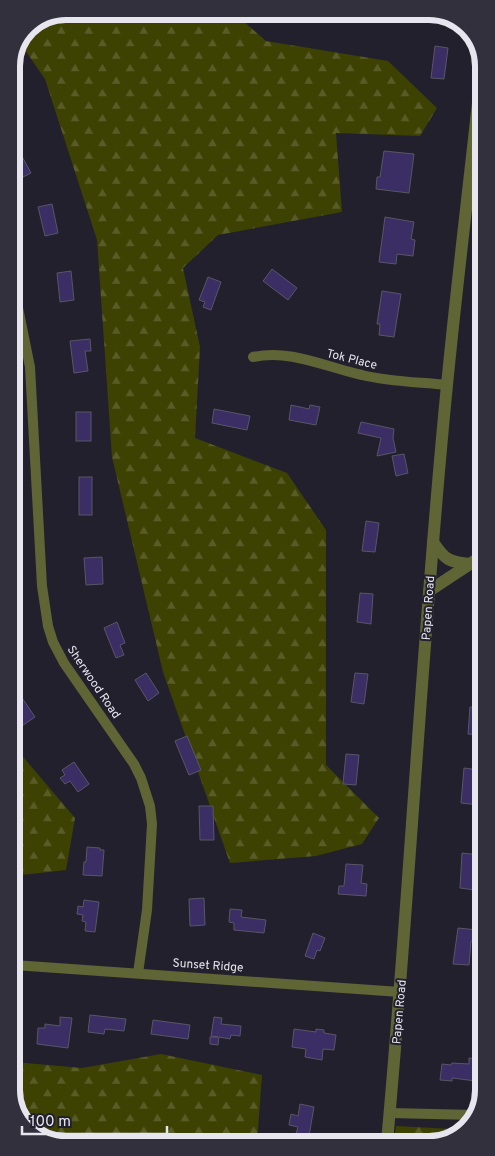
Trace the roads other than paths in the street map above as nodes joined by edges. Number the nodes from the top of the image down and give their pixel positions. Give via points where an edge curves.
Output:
1 (475, 130) edge
2 (20, 333) edge
3 (253, 357) dead end
4 (447, 385) junction
5 (433, 542) junction
6 (475, 561) edge
7 (470, 564) junction
8 (429, 591) junction
9 (20, 965) edge
10 (138, 973) junction
11 (400, 992) junction
12 (390, 1113) junction
13 (468, 1115) edge
14 (388, 1136) edge

1 - 4 street, Papen Road
2 - 10 street, Sherwood Road via 30,367 42,586 48,626 64,662 134,764 150,806 152,824 147,910
3 - 4 street, Tok Place via 287,355 362,376
4 - 5 street, Papen Road
5 - 7 street via 444,557
5 - 8 street, Papen Road
6 - 7 street
7 - 8 street
8 - 11 street, Papen Road
9 - 10 street, Sunset Ridge
10 - 11 street, Sunset Ridge
11 - 12 street, Papen Road
12 - 13 street
12 - 14 street, Papen Road

